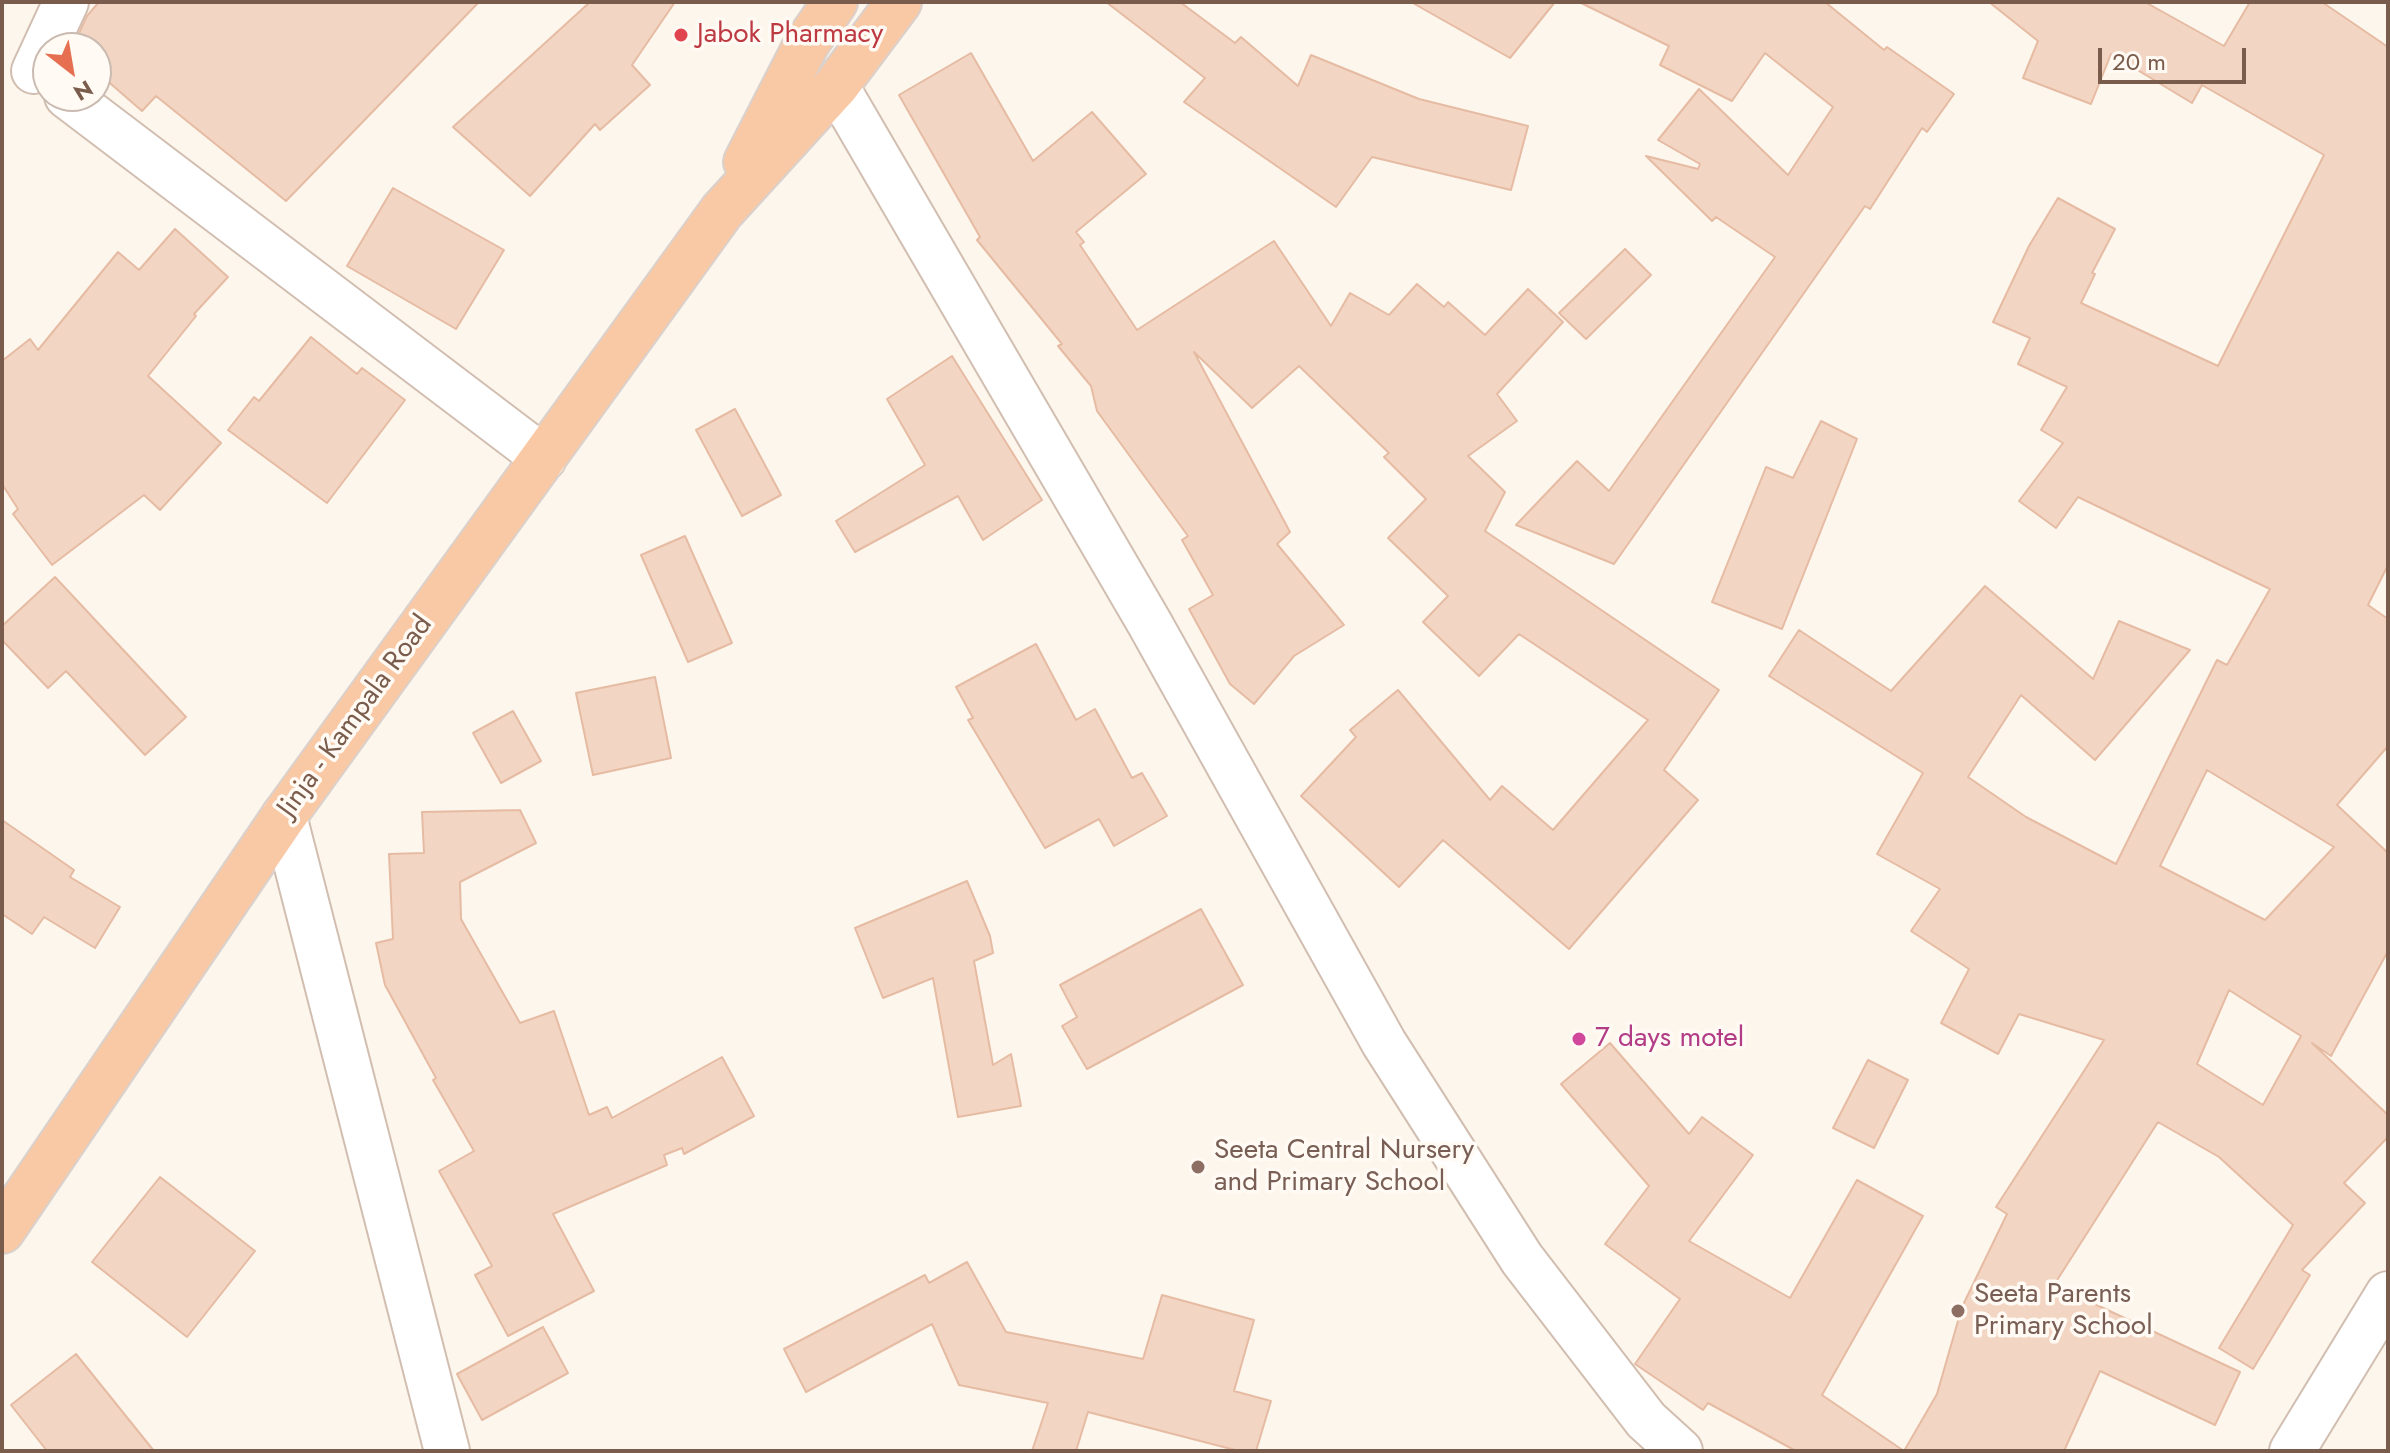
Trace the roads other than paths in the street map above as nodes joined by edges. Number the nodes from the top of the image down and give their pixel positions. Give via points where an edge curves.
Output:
1 (66, 2) edge
2 (835, 2) edge
3 (899, 2) edge
4 (54, 32) edge
5 (836, 86) junction
6 (88, 112) edge
7 (722, 211) junction
8 (544, 458) junction
9 (284, 816) junction
10 (2, 1231) edge
11 (2388, 1294) edge
12 (447, 1451) edge
13 (1680, 1451) edge
14 (2292, 1451) edge

1 - 4 street
2 - 7 highway, Jinja - Kampala Road via 807,43
3 - 5 highway, Jinja - Kampala Road
5 - 7 highway, Jinja - Kampala Road
5 - 13 street via 1150,624 1384,1043 1522,1259 1646,1420
6 - 8 street
7 - 8 highway, Jinja - Kampala Road
8 - 9 highway, Jinja - Kampala Road
9 - 10 highway, Jinja - Kampala Road
9 - 12 street
11 - 14 street

